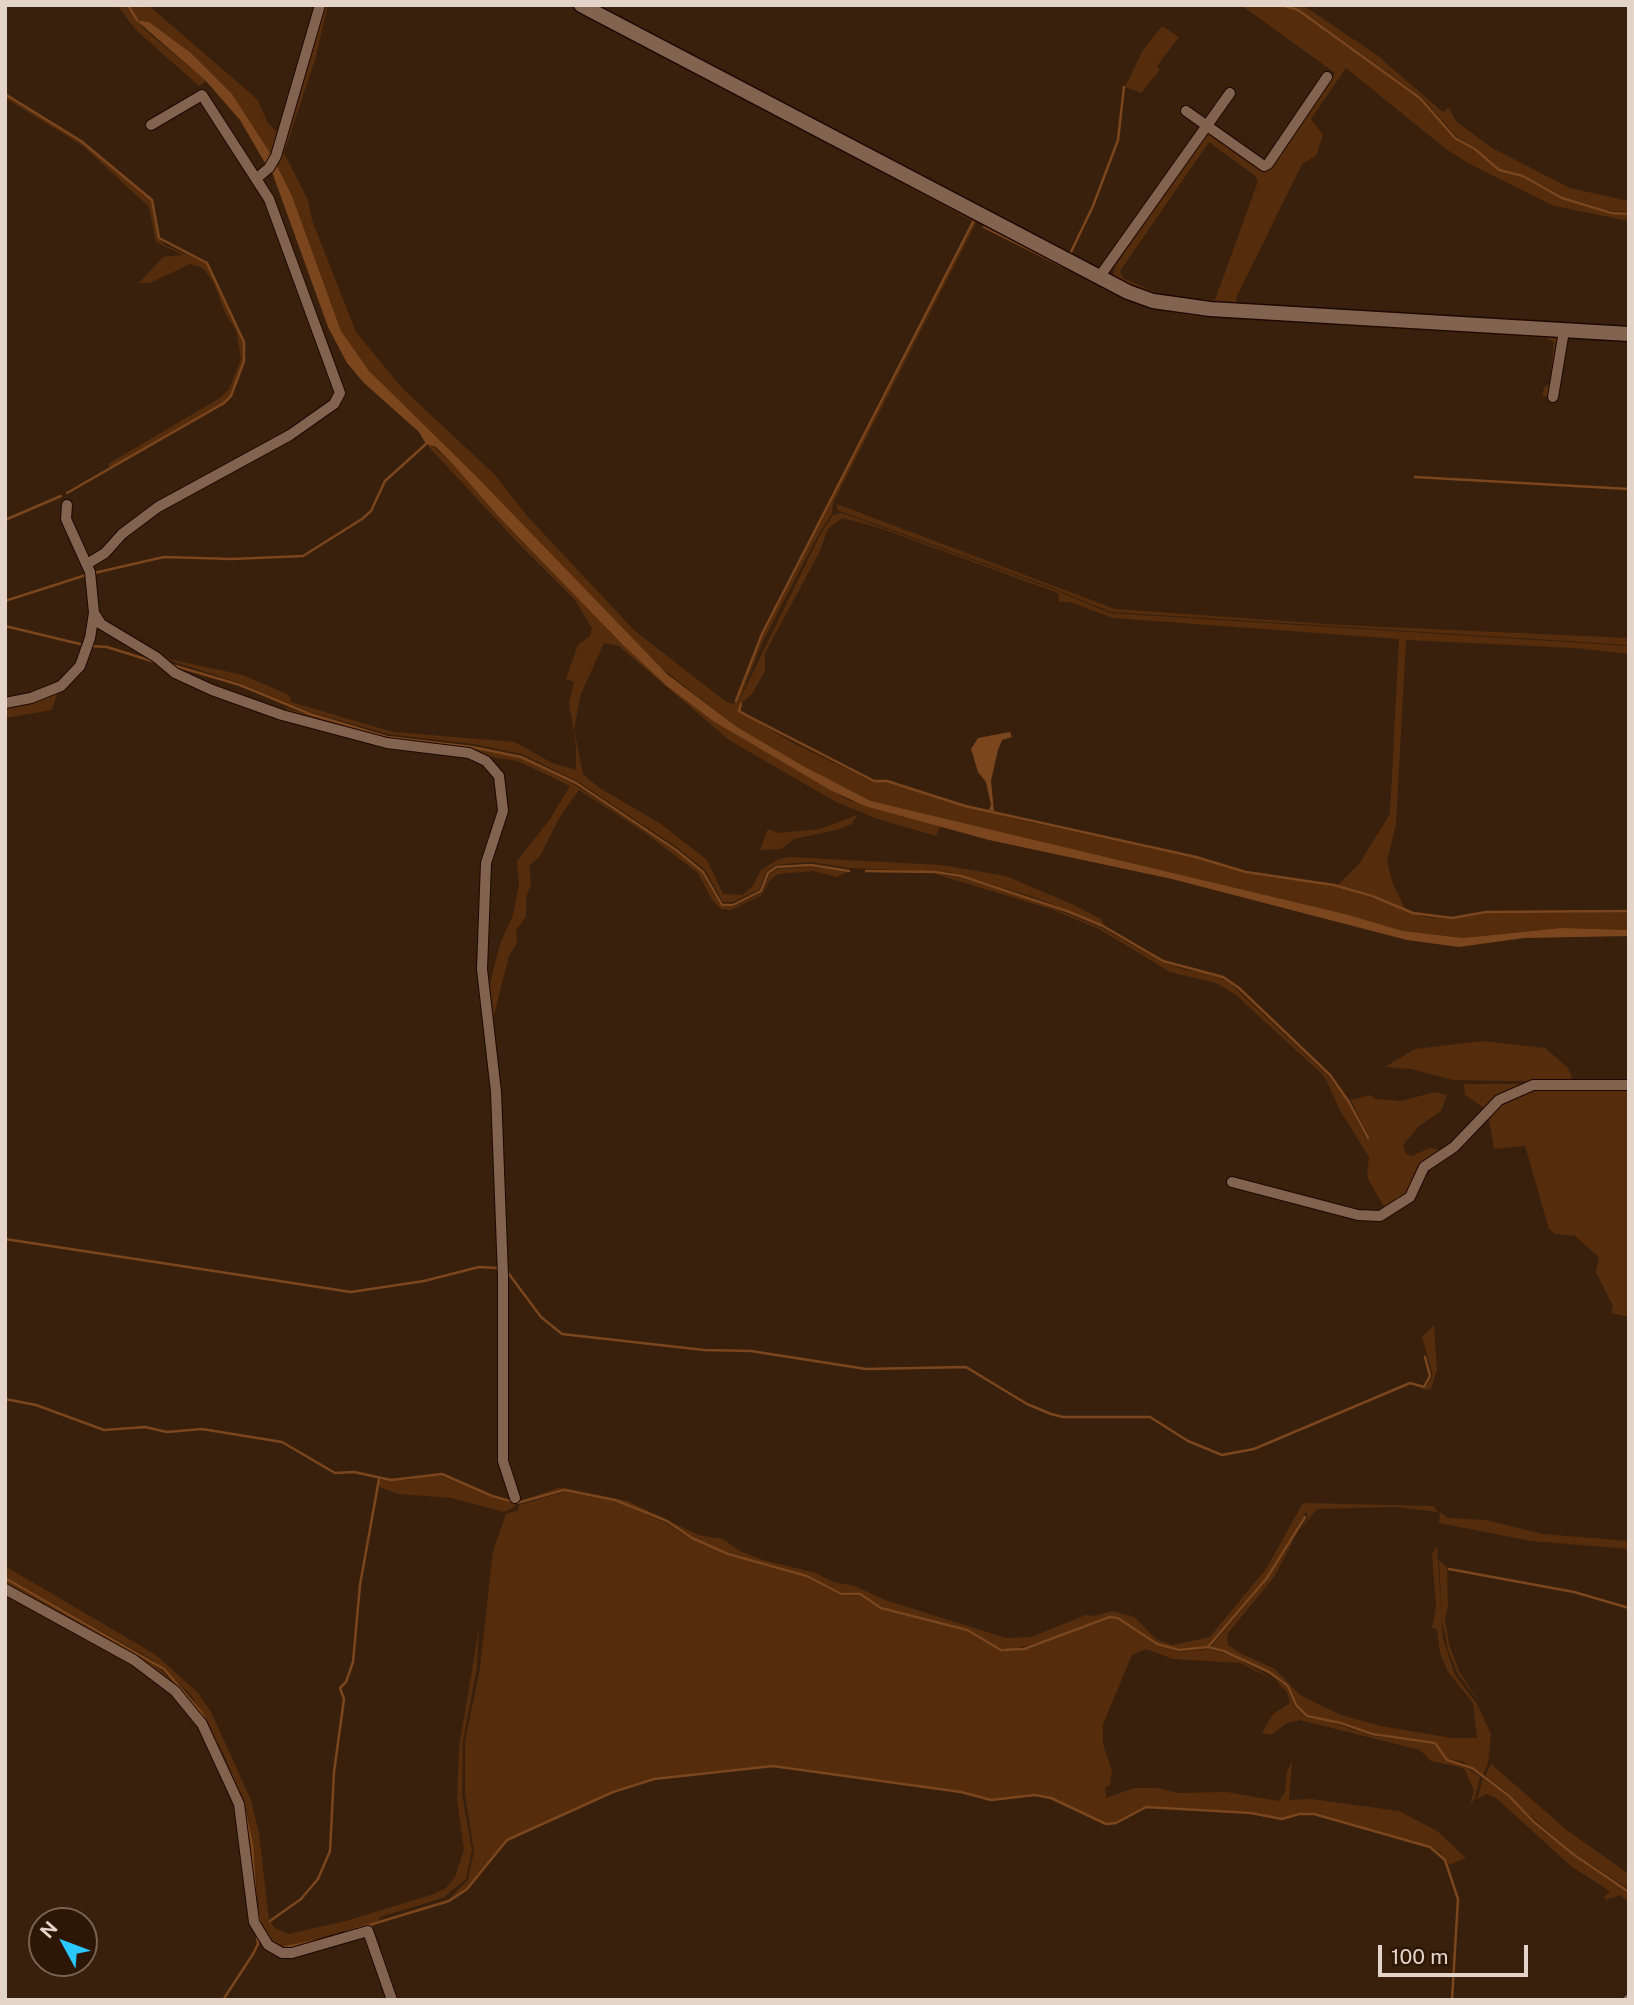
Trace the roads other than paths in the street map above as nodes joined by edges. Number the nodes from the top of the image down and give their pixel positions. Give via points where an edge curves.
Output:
1 (320, 5) edge
2 (581, 5) edge
3 (1327, 77) dead end
4 (1230, 93) dead end
5 (1186, 111) dead end
6 (151, 125) dead end
7 (1207, 126) junction
8 (257, 178) junction
9 (1100, 276) junction
10 (1564, 331) junction
11 (1629, 334) edge
12 (1553, 397) dead end
13 (67, 505) dead end
14 (86, 564) junction
15 (94, 614) junction
16 (5, 703) edge
17 (1629, 1085) edge
18 (1233, 1182) dead end
19 (515, 1498) dead end
20 (5, 1589) edge
21 (392, 2000) edge

1 - 8 street via 276,156
2 - 9 street
3 - 7 street via 1268,164 1261,165
4 - 7 street
5 - 7 street
6 - 8 street via 202,95
7 - 9 street
8 - 14 street via 285,239 339,399 290,435 158,507
9 - 10 street via 1140,297 1175,307
10 - 11 street
10 - 12 street
13 - 14 street via 66,519
14 - 15 street
15 - 16 street via 90,638 73,676 48,693
15 - 19 street via 100,624 175,673 212,690 282,715 387,743 469,753 486,761 499,776 503,811 486,863 482,969 495,1083 503,1276 503,1461
17 - 18 street via 1533,1085 1499,1100 1454,1147 1424,1167 1410,1197 1380,1216 1358,1215
20 - 21 street via 134,1660 175,1691 202,1724 239,1804 254,1922 268,1945 274,1951 292,1953 369,1931

